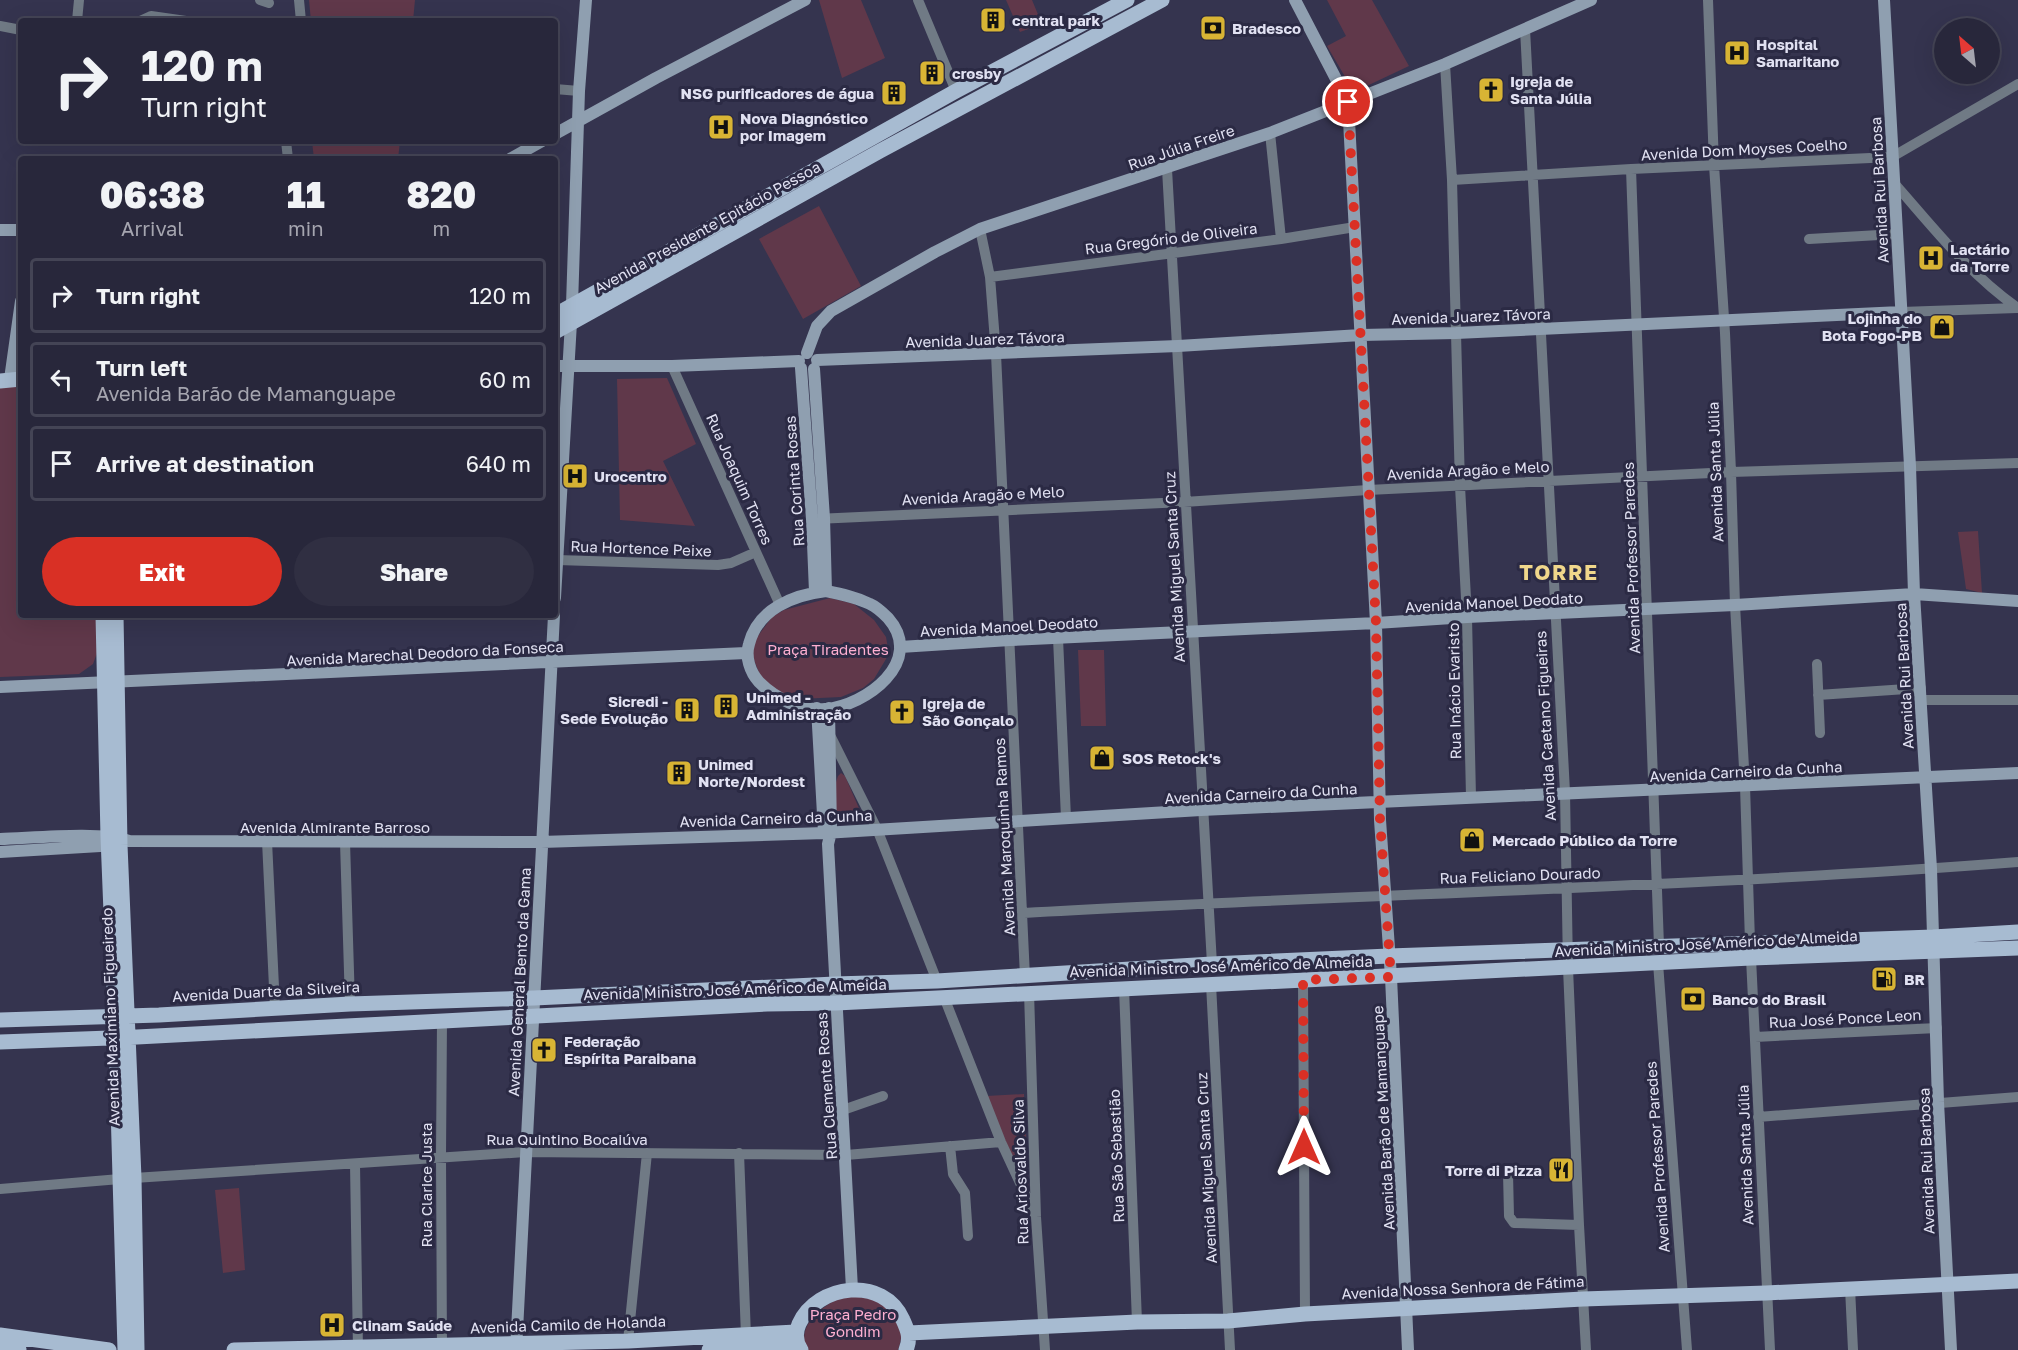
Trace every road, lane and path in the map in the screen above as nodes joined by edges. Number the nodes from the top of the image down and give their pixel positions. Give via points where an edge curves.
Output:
1 (80, 0) edge
2 (299, 0) edge
3 (586, 0) edge
4 (806, 0) edge
5 (918, 0) edge
6 (1162, 0) edge
7 (1295, 0) edge
8 (1591, 0) edge
9 (1708, 0) edge
10 (1884, 0) edge
11 (1121, 1) edge
12 (1130, 17) junction
13 (77, 18) edge
14 (147, 18) edge
15 (166, 18) edge
16 (301, 18) edge
17 (0, 26) edge
18 (18, 29) edge
19 (1525, 29) junction
20 (1445, 64) junction
21 (2018, 84) edge
22 (558, 89) edge
23 (579, 91) junction
24 (956, 91) junction
25 (1348, 102) junction
26 (579, 120) junction
27 (558, 132) edge
28 (1270, 133) junction
29 (537, 144) edge
30 (515, 156) edge
31 (1892, 157) junction
32 (1714, 165) junction
33 (1167, 169) junction
34 (1631, 169) junction
35 (1534, 174) junction
36 (1452, 180) junction
37 (1894, 183) junction
38 (1355, 227) junction
39 (980, 229) junction
40 (0, 230) edge
41 (18, 230) edge
42 (1897, 234) junction
43 (1281, 239) junction
44 (1809, 239) dead end
45 (1172, 253) junction
46 (990, 277) junction
47 (572, 305) junction
48 (2018, 308) edge
49 (1901, 312) junction
50 (558, 313) edge
51 (1724, 319) junction
52 (18, 323) edge
53 (570, 323) junction
54 (1637, 324) junction
55 (1541, 328) junction
56 (558, 330) edge
57 (1456, 333) junction
58 (1361, 335) junction
59 (1178, 346) junction
60 (996, 354) junction
61 (808, 362) junction
62 (558, 366) edge
63 (568, 366) junction
64 (672, 366) junction
65 (10, 380) edge
66 (2018, 463) edge
67 (1910, 465) junction
68 (1731, 472) junction
69 (1643, 477) junction
70 (1550, 481) junction
71 (1460, 486) junction
72 (1368, 490) junction
73 (1184, 502) junction
74 (1004, 509) junction
75 (818, 518) junction
76 (558, 542) edge
77 (756, 552) junction
78 (558, 560) edge
79 (821, 592) junction
80 (1914, 594) junction
81 (2018, 601) edge
82 (780, 605) junction
83 (1735, 605) junction
84 (1647, 609) junction
85 (1555, 614) junction
86 (1467, 617) junction
87 (103, 618) edge
88 (116, 618) edge
89 (554, 618) edge
90 (1376, 623) junction
91 (1192, 633) junction
92 (1058, 638) junction
93 (1010, 640) junction
94 (900, 647) junction
95 (746, 653) junction
96 (551, 662) junction
97 (1817, 663) dead end
98 (111, 682) junction
99 (0, 687) edge
100 (1921, 694) junction
101 (1818, 695) junction
102 (2018, 700) edge
103 (823, 708) junction
104 (1820, 733) dead end
105 (831, 737) junction
106 (2018, 773) edge
107 (1925, 777) junction
108 (1745, 786) junction
109 (1654, 790) junction
110 (1565, 792) junction
111 (1471, 797) junction
112 (1380, 802) junction
113 (1202, 810) junction
114 (1066, 818) junction
115 (1018, 820) junction
116 (877, 829) junction
117 (828, 836) junction
118 (0, 839) edge
119 (267, 841) junction
120 (117, 842) junction
121 (345, 842) junction
122 (542, 842) junction
123 (0, 852) edge
124 (2018, 862) edge
125 (1931, 869) junction
126 (1748, 880) junction
127 (1656, 885) junction
128 (1566, 889) junction
129 (1385, 895) junction
130 (1207, 903) junction
131 (1024, 913) junction
132 (2018, 932) edge
133 (1750, 942) junction
134 (1933, 944) junction
135 (1659, 946) junction
136 (2018, 948) edge
137 (1568, 949) junction
138 (1389, 956) junction
139 (1751, 958) junction
140 (1658, 963) junction
141 (1212, 964) junction
142 (1568, 968) junction
143 (1025, 977) junction
144 (1391, 977) junction
145 (1303, 980) junction
146 (937, 981) junction
147 (835, 984) junction
148 (1211, 984) junction
149 (1124, 988) junction
150 (1029, 993) junction
151 (534, 998) junction
152 (944, 998) junction
153 (836, 1003) junction
154 (350, 1004) junction
155 (274, 1008) junction
156 (121, 1016) junction
157 (533, 1016) junction
158 (0, 1020) edge
159 (442, 1020) junction
160 (1937, 1028) junction
161 (1755, 1037) junction
162 (122, 1038) junction
163 (0, 1042) edge
164 (883, 1096) dead end
165 (2018, 1097) edge
166 (1938, 1102) junction
167 (843, 1110) junction
168 (1758, 1117) junction
169 (1001, 1142) junction
170 (950, 1146) junction
171 (525, 1152) junction
172 (647, 1153) junction
173 (739, 1153) junction
174 (846, 1155) junction
175 (441, 1156) junction
176 (355, 1164) junction
177 (1508, 1173) dead end
178 (127, 1178) junction
179 (0, 1189) edge
180 (1036, 1217) junction
181 (1579, 1224) junction
182 (968, 1236) dead end
183 (2018, 1281) edge
184 (1947, 1284) junction
185 (1850, 1288) junction
186 (852, 1289) junction
187 (1766, 1293) junction
188 (1683, 1296) junction
189 (1583, 1299) junction
190 (1406, 1308) junction
191 (1305, 1314) junction
192 (1228, 1321) junction
193 (1137, 1322) junction
194 (1043, 1327) junction
195 (909, 1333) junction
196 (0, 1335) edge
197 (746, 1336) junction
198 (628, 1341) junction
199 (798, 1342) edge
200 (0, 1347) edge
201 (516, 1347) edge
202 (442, 1348) edge
203 (358, 1349) edge
204 (19, 1350) edge
205 (109, 1350) edge
206 (124, 1350) edge
207 (137, 1350) edge
208 (234, 1350) edge
209 (709, 1350) edge
210 (906, 1350) edge
211 (1045, 1350) edge
212 (1230, 1350) edge
213 (1408, 1350) edge
214 (1586, 1350) edge
215 (1687, 1350) edge
216 (1770, 1350) edge
217 (1853, 1350) edge
218 (1951, 1350) edge

1 - 13 street
2 - 16 street
3 - 23 street
4 - 26 street
5 - 24 street
6 - 12 main road, Avenida Presidente Epitácio Pessoa
7 - 25 street, Avenida Barão de Mamanguape
8 - 19 street, Rua Júlia Freire
9 - 32 street, Avenida Santa Júlia
10 - 31 street, Avenida Rui Barbosa
11 - 12 street
11 - 24 main road, Avenida Presidente Epitácio Pessoa
12 - 53 main road, Avenida Presidente Epitácio Pessoa
14 - 15 street
17 - 18 street
19 - 20 street, Rua Júlia Freire
19 - 35 street, Avenida Caetano Figueiras
20 - 25 street, Rua Júlia Freire
20 - 36 street, Rua Inácio Evaristo
21 - 31 street, Avenida Dom Moyses Coelho
22 - 23 street
23 - 26 street
24 - 47 main road, Avenida Presidente Epitácio Pessoa
25 - 28 street, Rua Júlia Freire
25 - 38 street, Avenida Barão de Mamanguape
26 - 27 street
26 - 47 street
28 - 33 street, Rua Júlia Freire
28 - 43 street
29 - 30 street
31 - 32 street, Avenida Dom Moyses Coelho
31 - 37 street, Avenida Rui Barbosa
32 - 34 street, Avenida Dom Moyses Coelho
32 - 51 street, Avenida Santa Júlia
33 - 39 street, Rua Júlia Freire
33 - 45 street, Avenida Miguel Santa Cruz
34 - 35 street, Avenida Dom Moyses Coelho
34 - 54 street, Avenida Professor Paredes
35 - 36 street, Avenida Dom Moyses Coelho
35 - 55 street, Avenida Caetano Figueiras
36 - 57 street, Rua Inácio Evaristo
37 - 42 street, Avenida Rui Barbosa
37 - 48 street via 1960,259 1993,291
38 - 43 street, Rua Gregório de Oliveira
38 - 58 street, Avenida Barão de Mamanguape
39 - 46 street, Avenida Maroquinha Ramos
39 - 61 street, Rua Júlia Freire via 831,311 817,326
40 - 41 street
42 - 44 street
42 - 49 street, Avenida Rui Barbosa
43 - 45 street, Rua Gregório de Oliveira
45 - 46 street, Rua Gregório de Oliveira
45 - 59 street, Avenida Miguel Santa Cruz
46 - 60 street, Avenida Maroquinha Ramos
47 - 50 main road, Avenida Presidente Epitácio Pessoa
47 - 53 street
48 - 49 street, Avenida Juarez Távora
49 - 51 street, Avenida Juarez Távora
49 - 67 street, Avenida Rui Barbosa
51 - 54 street, Avenida Juarez Távora
51 - 68 street, Avenida Santa Júlia
52 - 65 street
53 - 56 main road, Avenida Presidente Epitácio Pessoa
53 - 63 street
54 - 55 street, Avenida Juarez Távora
54 - 69 street, Avenida Professor Paredes
55 - 57 street, Avenida Juarez Távora
55 - 70 street, Avenida Caetano Figueiras
57 - 58 street, Avenida Juarez Távora
57 - 71 street, Rua Inácio Evaristo
58 - 59 street, Avenida Juarez Távora
58 - 72 street, Avenida Barão de Mamanguape
59 - 60 street, Avenida Juarez Távora
59 - 73 street, Avenida Miguel Santa Cruz
60 - 61 street, Avenida Juarez Távora
60 - 74 street, Avenida Maroquinha Ramos
61 - 64 street, Avenida Juarez Távora
61 - 75 street, Rua Corinta Rosas
62 - 63 street, Avenida Juarez Távora
63 - 64 street, Avenida Juarez Távora
63 - 76 street
64 - 77 street, Rua Joaquim Torres
66 - 67 street, Avenida Aragão e Melo
67 - 68 street, Avenida Aragão e Melo
67 - 80 street, Avenida Rui Barbosa
68 - 69 street, Avenida Aragão e Melo
68 - 83 street, Avenida Santa Júlia
69 - 70 street, Avenida Aragão e Melo
69 - 84 street, Avenida Professor Paredes
70 - 71 street, Avenida Aragão e Melo
70 - 85 street, Avenida Caetano Figueiras
71 - 72 street, Avenida Aragão e Melo
71 - 86 street, Rua Inácio Evaristo
72 - 73 street, Avenida Aragão e Melo
72 - 90 street, Avenida Barão de Mamanguape
73 - 74 street, Avenida Aragão e Melo
73 - 91 street, Avenida Miguel Santa Cruz
74 - 75 street, Avenida Aragão e Melo
74 - 93 street, Avenida Maroquinha Ramos
75 - 79 street, Rua Corinta Rosas
77 - 78 street, Rua Hortence Peixe via 718,565
77 - 82 street, Rua Joaquim Torres
79 - 82 street
79 - 94 street via 872,604 894,625
80 - 81 street, Avenida Manoel Deodato
80 - 83 street, Avenida Manoel Deodato
80 - 100 street, Avenida Rui Barbosa
82 - 95 street via 757,622
83 - 84 street, Avenida Manoel Deodato
83 - 108 street, Avenida Santa Júlia
84 - 85 street, Avenida Manoel Deodato
84 - 109 street, Avenida Professor Paredes
85 - 86 street, Avenida Manoel Deodato
85 - 110 street, Avenida Caetano Figueiras
86 - 90 street, Avenida Manoel Deodato
86 - 111 street, Rua Inácio Evaristo
87 - 98 main road
88 - 98 main road
89 - 96 street, Avenida General Bento da Gama
90 - 91 street, Avenida Manoel Deodato
90 - 112 street, Avenida Barão de Mamanguape
91 - 92 street, Avenida Manoel Deodato
91 - 113 street, Avenida Miguel Santa Cruz
92 - 93 street, Avenida Manoel Deodato
92 - 114 street
93 - 94 street, Avenida Manoel Deodato
93 - 115 street, Avenida Maroquinha Ramos
94 - 103 street via 893,672 884,681 852,701
95 - 96 street, Avenida Marechal Deodoro da Fonseca
95 - 103 street via 757,680 771,693 793,704
96 - 98 street, Avenida Marechal Deodoro da Fonseca
96 - 122 street, Avenida General Bento da Gama
97 - 101 street
98 - 99 street, Avenida Marechal Deodoro da Fonseca
98 - 120 main road, Avenida Maximiano Figueiredo
100 - 101 street
100 - 102 street
100 - 107 street, Avenida Rui Barbosa
101 - 104 street
103 - 105 street, Rua Clemente Rosas
103 - 117 street, Rua Clemente Rosas
105 - 116 street, Rua Clemente Rosas
105 - 117 street, Rua Clemente Rosas
106 - 107 street, Avenida Carneiro da Cunha
107 - 108 street, Avenida Carneiro da Cunha
107 - 125 street, Avenida Rui Barbosa
108 - 109 street, Avenida Carneiro da Cunha
108 - 126 street, Avenida Santa Júlia
109 - 110 street, Avenida Carneiro da Cunha
109 - 127 street, Avenida Professor Paredes
110 - 111 street, Avenida Carneiro da Cunha
110 - 128 street, Avenida Caetano Figueiras
111 - 112 street, Avenida Carneiro da Cunha
112 - 113 street, Avenida Carneiro da Cunha
112 - 129 street, Avenida Barão de Mamanguape
113 - 114 street, Avenida Carneiro da Cunha
113 - 130 street, Avenida Miguel Santa Cruz
114 - 115 street, Avenida Carneiro da Cunha
115 - 116 street, Avenida Carneiro da Cunha
115 - 131 street, Avenida Maroquinha Ramos
116 - 117 street, Avenida Carneiro da Cunha
116 - 146 street
117 - 122 street, Avenida Carneiro da Cunha
117 - 147 street, Rua Clemente Rosas
118 - 120 street, Avenida Almirante Barroso
119 - 120 street, Avenida Almirante Barroso
119 - 121 street, Avenida Almirante Barroso
119 - 155 street
120 - 123 street, Avenida Almirante Barroso
120 - 156 main road, Avenida Maximiano Figueiredo
121 - 122 street, Avenida Almirante Barroso
121 - 154 street
122 - 151 street, Avenida General Bento da Gama
124 - 125 street, Rua Feliciano Dourado
125 - 126 street, Rua Feliciano Dourado
125 - 134 street, Avenida Rui Barbosa
126 - 127 street, Rua Feliciano Dourado
126 - 133 street, Avenida Santa Júlia
127 - 128 street, Rua Feliciano Dourado
127 - 135 street, Avenida Professor Paredes
128 - 129 street, Rua Feliciano Dourado
128 - 137 street, Avenida Caetano Figueiras
129 - 130 street, Rua Feliciano Dourado
129 - 138 street, Avenida Barão de Mamanguape
130 - 131 street, Rua Feliciano Dourado
130 - 141 street, Avenida Miguel Santa Cruz
131 - 143 street, Avenida Maroquinha Ramos
132 - 134 main road, Avenida Ministro José Américo de Almeida
133 - 134 main road, Avenida Ministro José Américo de Almeida
133 - 135 main road, Avenida Ministro José Américo de Almeida
134 - 136 main road, Avenida Ministro José Américo de Almeida
134 - 139 main road, Avenida Ministro José Américo de Almeida
134 - 160 street, Avenida Rui Barbosa
135 - 137 main road, Avenida Ministro José Américo de Almeida
137 - 138 main road, Avenida Ministro José Américo de Almeida
137 - 142 street, Avenida Caetano Figueiras
138 - 141 main road, Avenida Ministro José Américo de Almeida
138 - 144 street, Avenida Barão de Mamanguape
139 - 140 main road, Avenida Ministro José Américo de Almeida
139 - 161 street, Avenida Santa Júlia
140 - 142 main road, Avenida Ministro José Américo de Almeida
140 - 188 street, Avenida Professor Paredes
141 - 143 main road, Avenida Ministro José Américo de Almeida
142 - 144 main road, Avenida Ministro José Américo de Almeida
142 - 181 street, Avenida Caetano Figueiras
143 - 146 main road, Avenida Ministro José Américo de Almeida
144 - 145 main road, Avenida Ministro José Américo de Almeida
144 - 190 street, Avenida Barão de Mamanguape
145 - 148 main road, Avenida Ministro José Américo de Almeida
145 - 191 street
146 - 147 main road, Avenida Ministro José Américo de Almeida
147 - 151 main road, Avenida Ministro José Américo de Almeida
147 - 153 street, Rua Clemente Rosas
148 - 149 main road, Avenida Ministro José Américo de Almeida
148 - 192 street, Avenida Miguel Santa Cruz
149 - 150 main road, Avenida Ministro José Américo de Almeida
149 - 193 street, Rua São Sebastião
150 - 152 main road, Avenida Ministro José Américo de Almeida
150 - 180 street, Rua Ariosvaldo Silva
151 - 154 main road, Avenida Duarte da Silveira
151 - 157 street, Avenida General Bento da Gama
152 - 153 main road, Avenida Ministro José Américo de Almeida
152 - 169 street
153 - 157 main road, Avenida Ministro José Américo de Almeida
153 - 167 street, Rua Clemente Rosas
154 - 155 main road, Avenida Duarte da Silveira
155 - 156 main road, Avenida Duarte da Silveira
156 - 158 main road, Avenida Duarte da Silveira
156 - 162 main road, Avenida Maximiano Figueiredo
157 - 159 main road
157 - 171 street, Avenida General Bento da Gama
159 - 162 main road
159 - 175 street, Rua Clarice Justa
160 - 161 street, Rua José Ponce Leon
160 - 166 street, Avenida Rui Barbosa
161 - 168 street, Avenida Santa Júlia
162 - 163 main road
162 - 178 main road, Avenida Maximiano Figueiredo
164 - 167 street
165 - 166 street
166 - 168 street
166 - 184 street, Avenida Rui Barbosa
167 - 174 street, Rua Clemente Rosas
168 - 187 street, Avenida Santa Júlia
169 - 170 street, Rua Quintino Bocaiúva
169 - 180 street
170 - 174 street, Rua Quintino Bocaiúva
170 - 182 street via 952,1174 965,1193
171 - 172 street, Rua Quintino Bocaiúva
171 - 175 street, Rua Quintino Bocaiúva
171 - 201 street, Avenida General Bento da Gama
172 - 173 street, Rua Quintino Bocaiúva
172 - 198 street
173 - 174 street, Rua Quintino Bocaiúva
173 - 197 street
174 - 186 street, Rua Clemente Rosas
175 - 176 street, Rua Quintino Bocaiúva
175 - 202 street, Rua Clarice Justa
176 - 178 street, Rua Quintino Bocaiúva
176 - 203 street
177 - 181 street via 1509,1216 1514,1223
178 - 179 street, Rua Quintino Bocaiúva
178 - 206 main road, Avenida Maximiano Figueiredo
178 - 207 main road, Avenida Maximiano Figueiredo
180 - 194 street, Rua Ariosvaldo Silva
181 - 189 street, Avenida Caetano Figueiras
183 - 184 main road, Avenida Nossa Senhora de Fátima
184 - 185 main road, Avenida Nossa Senhora de Fátima
184 - 218 street, Avenida Rui Barbosa
185 - 187 main road, Avenida Nossa Senhora de Fátima
185 - 217 street
186 - 195 main road via 890,1302
186 - 199 main road via 833,1292 817,1301 804,1314
187 - 188 main road, Avenida Nossa Senhora de Fátima
187 - 216 street, Avenida Santa Júlia
188 - 189 main road, Avenida Nossa Senhora de Fátima
188 - 215 street, Avenida Professor Paredes
189 - 190 main road, Avenida Nossa Senhora de Fátima
189 - 214 street, Avenida Caetano Figueiras
190 - 191 main road, Avenida Nossa Senhora de Fátima
190 - 213 street, Avenida Barão de Mamanguape
191 - 192 main road, Avenida Nossa Senhora de Fátima
192 - 193 main road, Avenida Nossa Senhora de Fátima
192 - 212 street, Avenida Miguel Santa Cruz
193 - 194 main road, Avenida Nossa Senhora de Fátima
194 - 195 main road, Avenida Nossa Senhora de Fátima
194 - 211 street, Rua Ariosvaldo Silva
195 - 210 main road
196 - 205 main road
197 - 198 main road, Avenida Camilo de Holanda
197 - 199 main road, Avenida Camilo de Holanda
198 - 201 main road, Avenida Camilo de Holanda
199 - 209 main road
200 - 204 main road
201 - 202 main road, Avenida Camilo de Holanda
202 - 203 main road, Avenida Camilo de Holanda
203 - 208 main road, Avenida Camilo de Holanda

